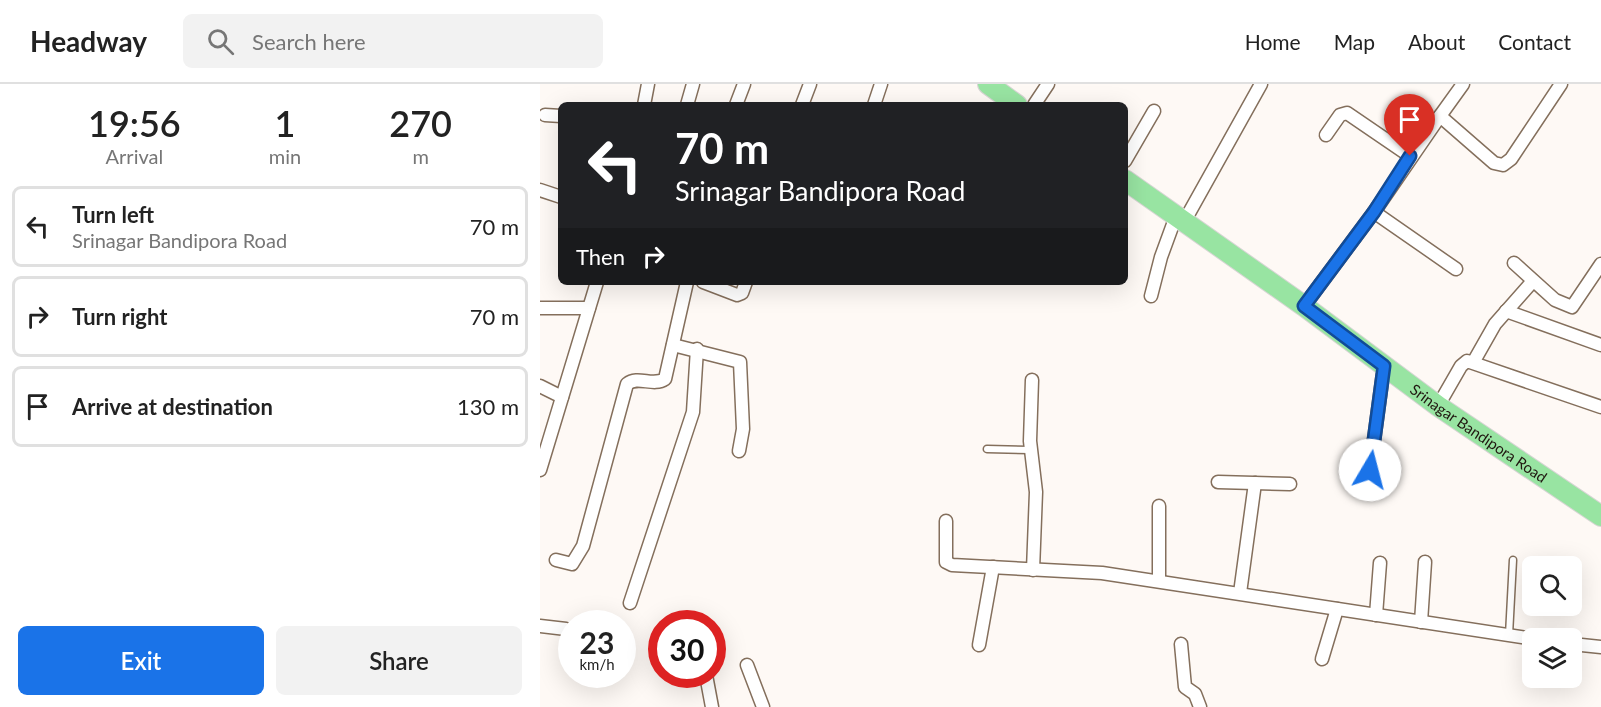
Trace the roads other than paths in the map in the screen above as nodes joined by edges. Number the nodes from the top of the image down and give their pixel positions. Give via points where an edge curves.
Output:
1 (648, 84) edge
2 (693, 84) edge
3 (744, 84) edge
4 (810, 84) edge
5 (881, 84) edge
6 (988, 84) edge
7 (1048, 84) edge
8 (1259, 84) edge
9 (1463, 84) edge
10 (1561, 84) edge
11 (645, 102) edge
12 (688, 102) edge
13 (737, 102) edge
14 (803, 102) edge
15 (875, 102) edge
16 (1013, 102) edge
17 (1036, 102) edge
18 (1154, 111) dead end
19 (545, 115) dead end
20 (558, 116) edge
21 (1440, 116) junction
22 (1326, 135) dead end
23 (1128, 156) edge
24 (1410, 156) junction
25 (1128, 182) edge
26 (540, 190) edge
27 (558, 196) edge
28 (1374, 212) junction
29 (1180, 219) junction
30 (1514, 263) dead end
31 (1601, 264) edge
32 (1456, 269) dead end
33 (1597, 278) edge
34 (1533, 281) junction
35 (596, 285) edge
36 (686, 285) edge
37 (712, 285) edge
38 (745, 285) edge
39 (1151, 296) dead end
40 (1304, 306) junction
41 (540, 308) edge
42 (589, 308) junction
43 (1506, 311) junction
44 (673, 345) junction
45 (1601, 345) edge
46 (697, 349) junction
47 (1474, 362) junction
48 (1384, 366) junction
49 (1032, 380) dead end
50 (540, 386) edge
51 (562, 397) junction
52 (1438, 406) junction
53 (1601, 407) edge
54 (544, 443) edge
55 (987, 449) dead end
56 (1030, 450) junction
57 (739, 451) dead end
58 (540, 470) edge
59 (1370, 470) dead end
60 (1218, 482) dead end
61 (1255, 483) junction
62 (1290, 484) dead end
63 (1159, 506) dead end
64 (1601, 516) edge
65 (945, 521) dead end
66 (556, 560) dead end
67 (1513, 560) dead end
68 (1425, 562) dead end
69 (1380, 563) dead end
70 (993, 567) junction
71 (1033, 570) junction
72 (1159, 580) junction
73 (1240, 593) junction
74 (630, 603) dead end
75 (1336, 609) junction
76 (1376, 615) junction
77 (1421, 622) junction
78 (540, 626) edge
79 (558, 628) edge
80 (1509, 636) junction
81 (1522, 638) edge
82 (1181, 644) dead end
83 (979, 645) dead end
84 (1582, 645) edge
85 (1601, 647) edge
86 (1322, 659) dead end
87 (747, 665) dead end
88 (708, 688) edge
89 (712, 707) edge
90 (763, 707) edge
91 (1200, 707) edge

1 - 11 street
2 - 12 street
3 - 13 street
4 - 14 street
5 - 15 street
6 - 16 highway
7 - 17 street
8 - 29 street
9 - 21 street
10 - 21 street via 1511,159 1503,165 1494,163
18 - 23 street
19 - 20 street
21 - 24 street
22 - 24 street via 1340,115 1347,113
24 - 28 street
25 - 29 highway, Srinagar Bandipora Road
26 - 27 street
28 - 32 street
28 - 40 street
29 - 39 street via 1161,257
29 - 40 highway, Srinagar Bandipora Road
30 - 34 street
31 - 33 street
33 - 34 street via 1572,307 1555,300
34 - 43 street
35 - 42 street
36 - 44 street
37 - 38 street via 737,295
40 - 48 highway, Srinagar Bandipora Road
41 - 42 street
42 - 51 street
43 - 45 street
43 - 47 street
44 - 46 street
44 - 66 street via 663,381 634,380 627,384 580,553 572,564
46 - 57 street via 741,365 743,429
46 - 74 street via 693,412
47 - 52 street via 1462,364
47 - 53 street
48 - 52 highway, Srinagar Bandipora Road
48 - 59 street
49 - 56 street
50 - 51 street
51 - 54 street
52 - 64 highway, Srinagar Bandipora Road
54 - 58 street
55 - 56 lane
56 - 71 street via 1036,492
60 - 61 street
61 - 62 street
61 - 73 street
63 - 72 street
65 - 70 street via 946,562
67 - 80 lane
68 - 77 street
69 - 76 street
70 - 71 street
70 - 83 street
71 - 72 street
72 - 73 street
73 - 75 street
75 - 76 street
75 - 86 street
76 - 77 street
77 - 80 street
78 - 79 street
80 - 81 street
82 - 91 street via 1185,687 1195,694
84 - 85 street
87 - 90 street
88 - 89 street

